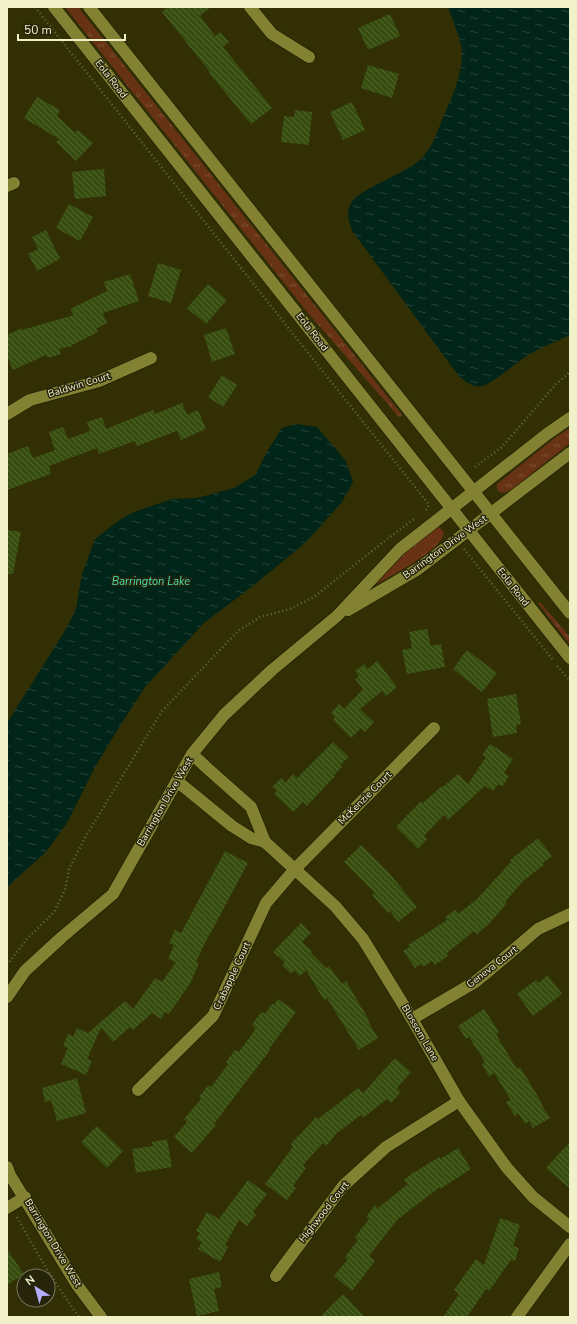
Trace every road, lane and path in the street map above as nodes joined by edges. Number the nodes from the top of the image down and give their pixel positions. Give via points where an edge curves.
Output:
1 (35, 7) edge
2 (54, 7) edge
3 (89, 7) edge
4 (250, 7) edge
5 (310, 57) dead end
6 (151, 358) dead end
7 (570, 372) edge
8 (7, 414) edge
9 (570, 418) edge
10 (570, 453) edge
11 (475, 467) dead end
12 (474, 492) junction
13 (451, 508) junction
14 (422, 514) dead end
15 (491, 514) junction
16 (416, 518) dead end
17 (469, 531) junction
18 (463, 548) dead end
19 (570, 614) edge
20 (337, 616) junction
21 (570, 658) edge
22 (570, 681) edge
23 (434, 728) dead end
24 (192, 754) junction
25 (177, 781) junction
26 (265, 842) junction
27 (295, 868) junction
28 (570, 914) edge
29 (7, 965) edge
30 (7, 997) edge
31 (412, 1019) junction
32 (138, 1090) dead end
33 (459, 1101) junction
34 (8, 1173) edge
35 (25, 1196) junction
36 (7, 1208) edge
37 (17, 1217) dead end
38 (570, 1227) edge
39 (570, 1244) edge
40 (276, 1276) dead end
41 (79, 1317) edge
42 (101, 1317) edge
43 (517, 1317) edge

1 - 14 path via 427,502 427,510
2 - 13 street, Eola Road
3 - 12 street
4 - 5 street via 272,34
6 - 8 street, Baldwin Court via 99,381 30,400
7 - 11 path via 502,447
9 - 12 street, Barrington Drive West
10 - 15 street, Barrington Drive West
12 - 13 street, Barrington Drive West
12 - 15 street
13 - 17 street, Eola Road
13 - 20 street, Barrington Drive West via 400,549
15 - 17 street, Barrington Drive West
15 - 19 street
16 - 29 path via 314,597 290,609 260,617 238,631 162,711 86,836 69,869 65,890 54,912 27,939
17 - 20 street, Barrington Drive West via 418,569
17 - 21 street, Eola Road
18 - 22 path
20 - 24 street, Barrington Drive West via 272,670 224,715
23 - 27 street, McKenzie Court
24 - 25 street, Barrington Drive West
24 - 26 street, Blossom Lane via 251,807
25 - 26 street, Blossom Lane via 232,826 251,838
25 - 30 street, Barrington Drive West via 113,894 24,971
26 - 27 street, Blossom Lane
27 - 31 street, Blossom Lane via 335,906 363,940
27 - 32 street, Crabapple Court via 266,903 213,1016
28 - 31 street, Geneva Court via 538,929 475,982
31 - 33 street, Blossom Lane
33 - 38 street, Blossom Lane via 521,1186
33 - 40 street, Highwood Court via 386,1147 342,1186
34 - 35 street, Barrington Drive West
35 - 36 street
35 - 42 street, Barrington Drive West via 77,1285
37 - 41 path
39 - 43 street

